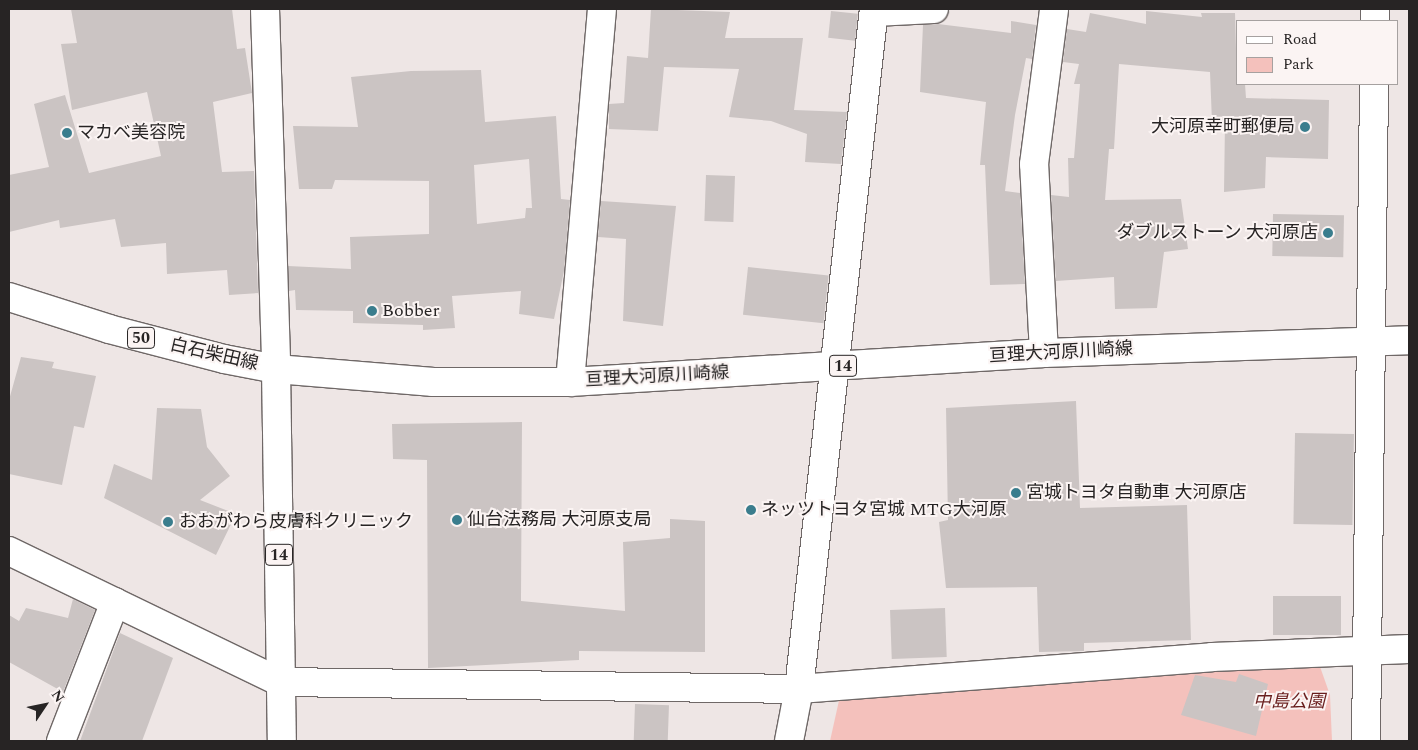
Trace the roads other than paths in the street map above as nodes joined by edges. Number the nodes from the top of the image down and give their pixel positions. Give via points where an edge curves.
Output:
1 (265, 9) edge
2 (602, 9) edge
3 (934, 9) edge
4 (1054, 9) edge
5 (874, 11) edge
6 (1374, 85) edge
7 (9, 297) edge
8 (1409, 340) edge
9 (1369, 341) junction
10 (1044, 353) junction
11 (834, 367) junction
12 (276, 369) junction
13 (570, 382) junction
14 (9, 550) edge
15 (114, 602) junction
16 (1409, 649) edge
17 (1367, 652) junction
18 (280, 682) junction
19 (799, 689) junction
20 (61, 741) edge
21 (282, 741) edge
22 (789, 741) edge
23 (1366, 741) edge

1 - 12 street
2 - 13 street
3 - 5 street
4 - 10 street via 1034,164
5 - 11 street
6 - 9 street
7 - 12 street, 白石柴田線 / 50 via 109,330 224,360
8 - 9 street, 亘理大河原川崎線 / 14
9 - 10 street, 亘理大河原川崎線 / 14
9 - 17 street
10 - 11 street, 亘理大河原川崎線 / 14
11 - 13 street, 亘理大河原川崎線 / 14
11 - 19 street
12 - 13 street, 亘理大河原川崎線 / 14 via 433,382
12 - 18 street, 14
14 - 15 street
15 - 18 street
15 - 20 street
16 - 17 street
17 - 19 street via 1212,657
17 - 23 street
18 - 19 street
18 - 21 street, 14
19 - 22 street

